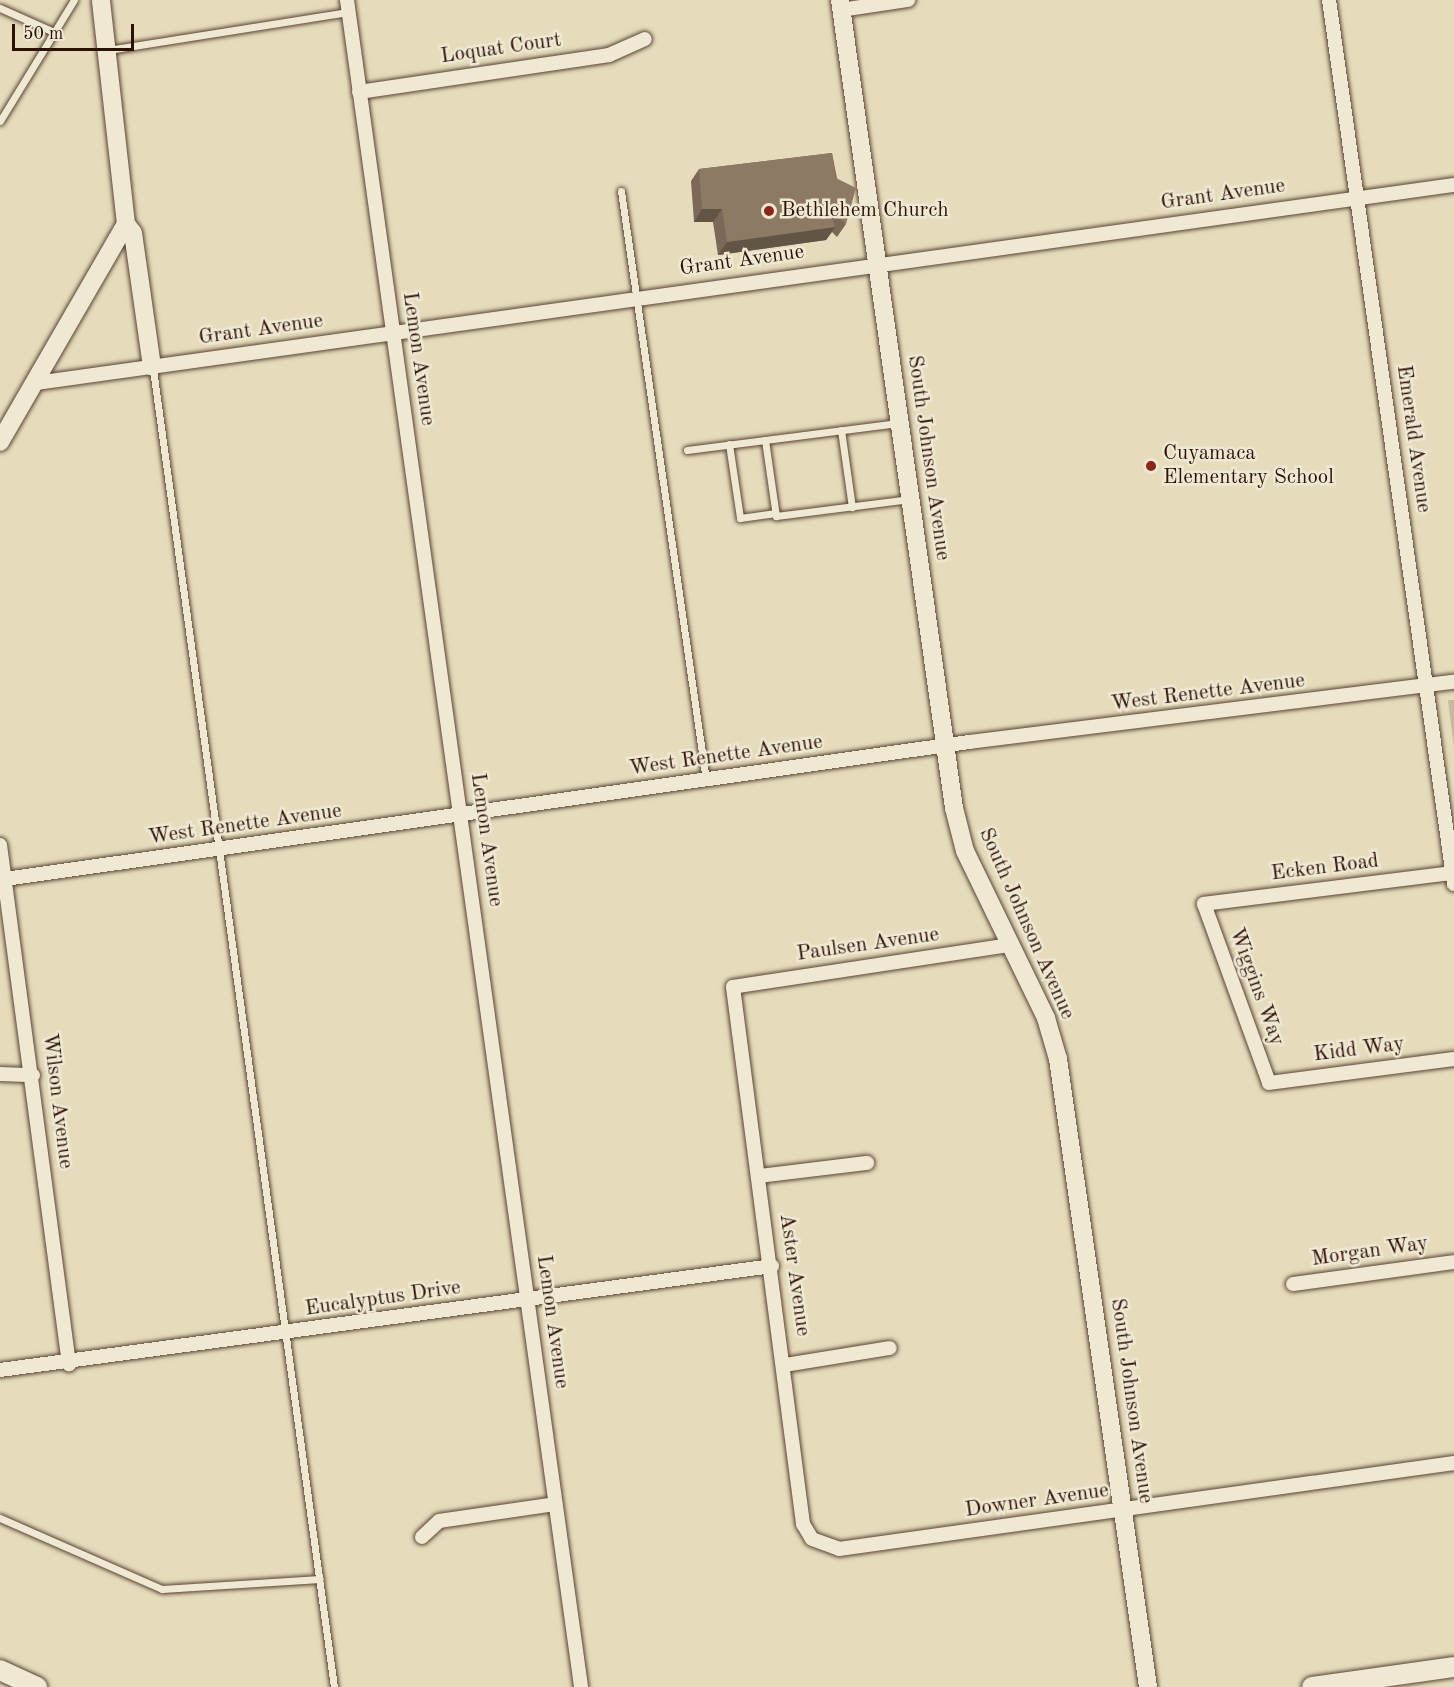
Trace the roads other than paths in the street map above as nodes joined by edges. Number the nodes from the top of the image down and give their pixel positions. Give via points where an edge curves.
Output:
1 (74, 0) edge
2 (101, 0) edge
3 (908, 0) edge
4 (1329, 0) edge
5 (841, 5) edge
6 (347, 6) edge
7 (0, 8) edge
8 (54, 32) junction
9 (645, 39) dead end
10 (108, 50) junction
11 (359, 92) junction
12 (0, 121) edge
13 (1454, 185) edge
14 (621, 191) dead end
15 (1358, 198) junction
16 (126, 224) junction
17 (878, 263) junction
18 (635, 297) junction
19 (393, 332) junction
20 (152, 367) junction
21 (36, 383) junction
22 (900, 422) junction
23 (841, 430) junction
24 (765, 440) junction
25 (0, 442) edge
26 (729, 444) junction
27 (687, 450) dead end
28 (911, 499) junction
29 (852, 507) junction
30 (776, 513) junction
31 (1454, 682) edge
32 (1426, 686) junction
33 (944, 745) junction
34 (706, 780) junction
35 (461, 814) junction
36 (0, 844) edge
37 (221, 850) junction
38 (5, 879) junction
39 (1453, 879) edge
40 (1204, 904) joint
41 (1010, 945) junction
42 (733, 987) joint
43 (1454, 1059) edge
44 (0, 1074) edge
45 (33, 1075) junction
46 (1269, 1083) joint
47 (867, 1162) dead end
48 (759, 1176) junction
49 (1454, 1262) edge
50 (772, 1266) junction
51 (1293, 1284) dead end
52 (528, 1300) junction
53 (289, 1334) junction
54 (890, 1348) dead end
55 (69, 1364) junction
56 (785, 1365) junction
57 (0, 1370) edge
58 (1454, 1463) edge
59 (555, 1504) junction
60 (1125, 1510) junction
61 (0, 1518) edge
62 (422, 1537) dead end
63 (839, 1549) joint
64 (320, 1580) junction
65 (1454, 1667) edge
66 (0, 1670) edge
67 (37, 1687) edge
68 (334, 1687) edge
69 (581, 1687) edge
70 (1148, 1687) edge
71 (1312, 1687) edge

1 - 8 lane
2 - 10 street
3 - 5 street
4 - 15 street, Emerald Avenue
5 - 17 street, South Johnson Avenue
6 - 10 lane
6 - 11 street, Lemon Avenue
7 - 8 lane
8 - 12 lane
9 - 11 street, Loquat Court via 609,55
10 - 16 street
11 - 19 street, Lemon Avenue
13 - 15 street, Grant Avenue
14 - 18 lane
15 - 17 street, Grant Avenue
15 - 32 street, Emerald Avenue
16 - 20 street via 133,233
16 - 21 street
17 - 18 street, Grant Avenue
17 - 22 street, South Johnson Avenue
18 - 19 street, Grant Avenue
18 - 34 lane
19 - 20 street, Grant Avenue
19 - 35 street, Lemon Avenue
20 - 21 street, Grant Avenue
20 - 37 lane
21 - 25 street
22 - 23 lane
22 - 28 street, South Johnson Avenue
23 - 24 lane
23 - 29 lane
24 - 26 lane
24 - 30 lane
26 - 27 lane
26 - 30 lane via 740,518
28 - 29 lane
28 - 33 street, South Johnson Avenue
29 - 30 lane
31 - 32 street, West Renette Avenue
32 - 33 street, West Renette Avenue
32 - 39 street, Emerald Avenue
33 - 34 street, West Renette Avenue
33 - 41 street, South Johnson Avenue via 965,851
34 - 35 street, West Renette Avenue
35 - 37 street, West Renette Avenue
35 - 52 street, Lemon Avenue
36 - 38 street, Wilson Avenue
37 - 38 street, West Renette Avenue
37 - 53 lane
38 - 45 street, Wilson Avenue
39 - 40 street, Ecken Road
40 - 46 street, Wiggins Way
41 - 42 street, Paulsen Avenue
41 - 60 street, South Johnson Avenue via 1046,1018 1058,1059
42 - 48 street, Aster Avenue
43 - 46 street, Kidd Way
44 - 45 street
45 - 55 street, Wilson Avenue
47 - 48 street
48 - 50 street, Aster Avenue
49 - 51 street, Morgan Way
50 - 52 street, Eucalyptus Drive
50 - 56 street, Aster Avenue
52 - 53 street, Eucalyptus Drive
52 - 59 street, Lemon Avenue
53 - 55 street, Eucalyptus Drive
53 - 64 lane
54 - 56 street
55 - 57 street, Eucalyptus Drive
56 - 63 street, Aster Avenue via 802,1524 812,1539
58 - 60 street, Downer Avenue
59 - 62 street via 439,1521
59 - 69 street, Lemon Avenue
60 - 63 street, Downer Avenue
60 - 70 street, South Johnson Avenue
61 - 64 lane via 162,1589
64 - 68 lane
65 - 71 main road
66 - 67 main road

